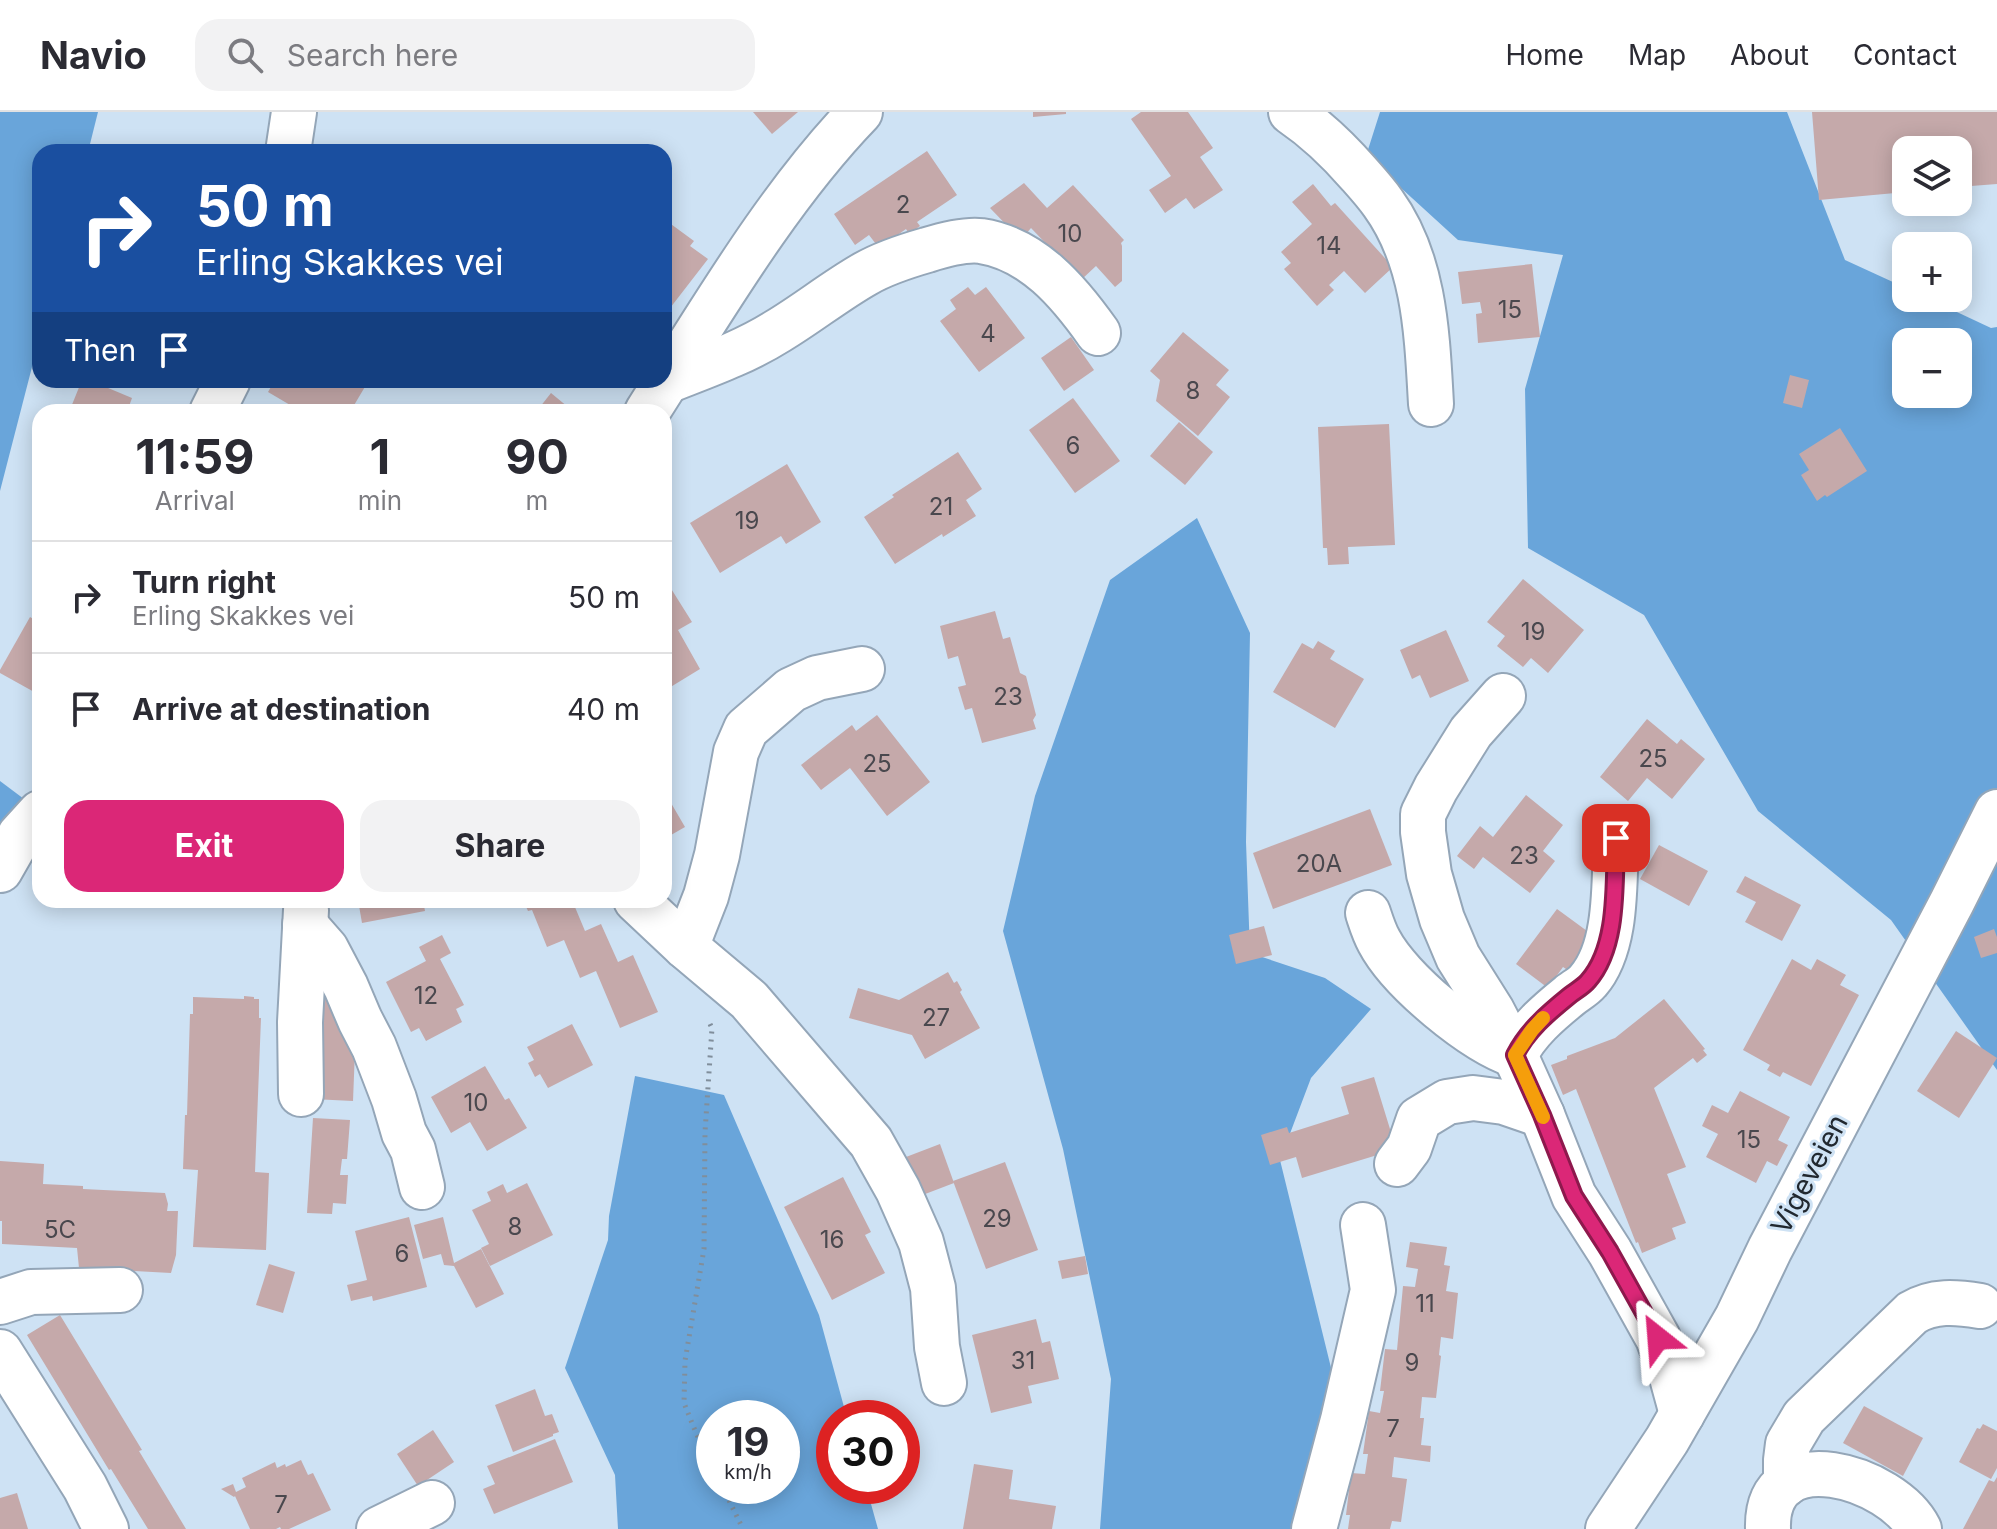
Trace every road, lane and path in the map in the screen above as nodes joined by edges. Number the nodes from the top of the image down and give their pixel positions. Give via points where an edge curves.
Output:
1 (294, 112) edge
2 (860, 112) edge
3 (1291, 112) edge
4 (289, 144) edge
5 (1098, 333) dead end
6 (672, 373) edge
7 (657, 396) edge
8 (1431, 404) dead end
9 (862, 669) dead end
10 (1503, 696) dead end
11 (1997, 812) edge
12 (32, 822) edge
13 (1616, 838) dead end
14 (0, 870) edge
15 (645, 908) edge
16 (306, 913) edge
17 (1368, 913) dead end
18 (686, 947) junction
19 (707, 1019) dead end
20 (1515, 1055) junction
21 (301, 1094) dead end
22 (1542, 1115) junction
23 (1397, 1164) dead end
24 (422, 1187) dead end
25 (1363, 1225) dead end
26 (120, 1290) dead end
27 (0, 1302) edge
28 (1980, 1306) dead end
29 (0, 1352) edge
30 (944, 1383) dead end
31 (1682, 1414) junction
32 (696, 1433) edge
33 (1786, 1484) junction
34 (432, 1503) dead end
35 (731, 1504) edge
36 (106, 1529) edge
37 (379, 1529) edge
38 (743, 1529) edge
39 (1314, 1529) edge
40 (1608, 1529) edge
41 (1768, 1529) edge
42 (1919, 1529) edge

1 - 4 street
2 - 6 street via 764,231
3 - 8 street via 1344,157 1383,203 1406,244 1421,293
5 - 7 street via 1075,300 1044,271 1011,249 979,240 903,257 866,273 777,332
9 - 18 street via 817,678 791,690 746,729 736,752 706,896
10 - 20 street via 1471,732 1436,788 1423,814 1423,832 1442,919
11 - 31 street, Vigeveien via 1737,1318
12 - 14 street
13 - 20 street via 1612,921 1599,964 1588,981 1532,1030
15 - 18 street
16 - 21 street
16 - 24 street via 374,1047
17 - 20 street via 1380,943 1428,997 1498,1049
18 - 30 street via 749,1000 871,1142 921,1242 933,1288
19 - 32 path via 712,1028 704,1249 685,1361 684,1403
20 - 22 street
22 - 23 street via 1504,1102 1447,1102 1419,1119
22 - 31 street via 1574,1196 1658,1338
25 - 39 street via 1373,1290
26 - 27 street via 31,1292
28 - 33 street via 1936,1303 1912,1313 1804,1417 1788,1444
29 - 36 street
31 - 40 street, Vigeveien
33 - 41 street via 1772,1497
33 - 42 street via 1814,1473 1867,1485 1903,1507
34 - 37 street
35 - 38 path

